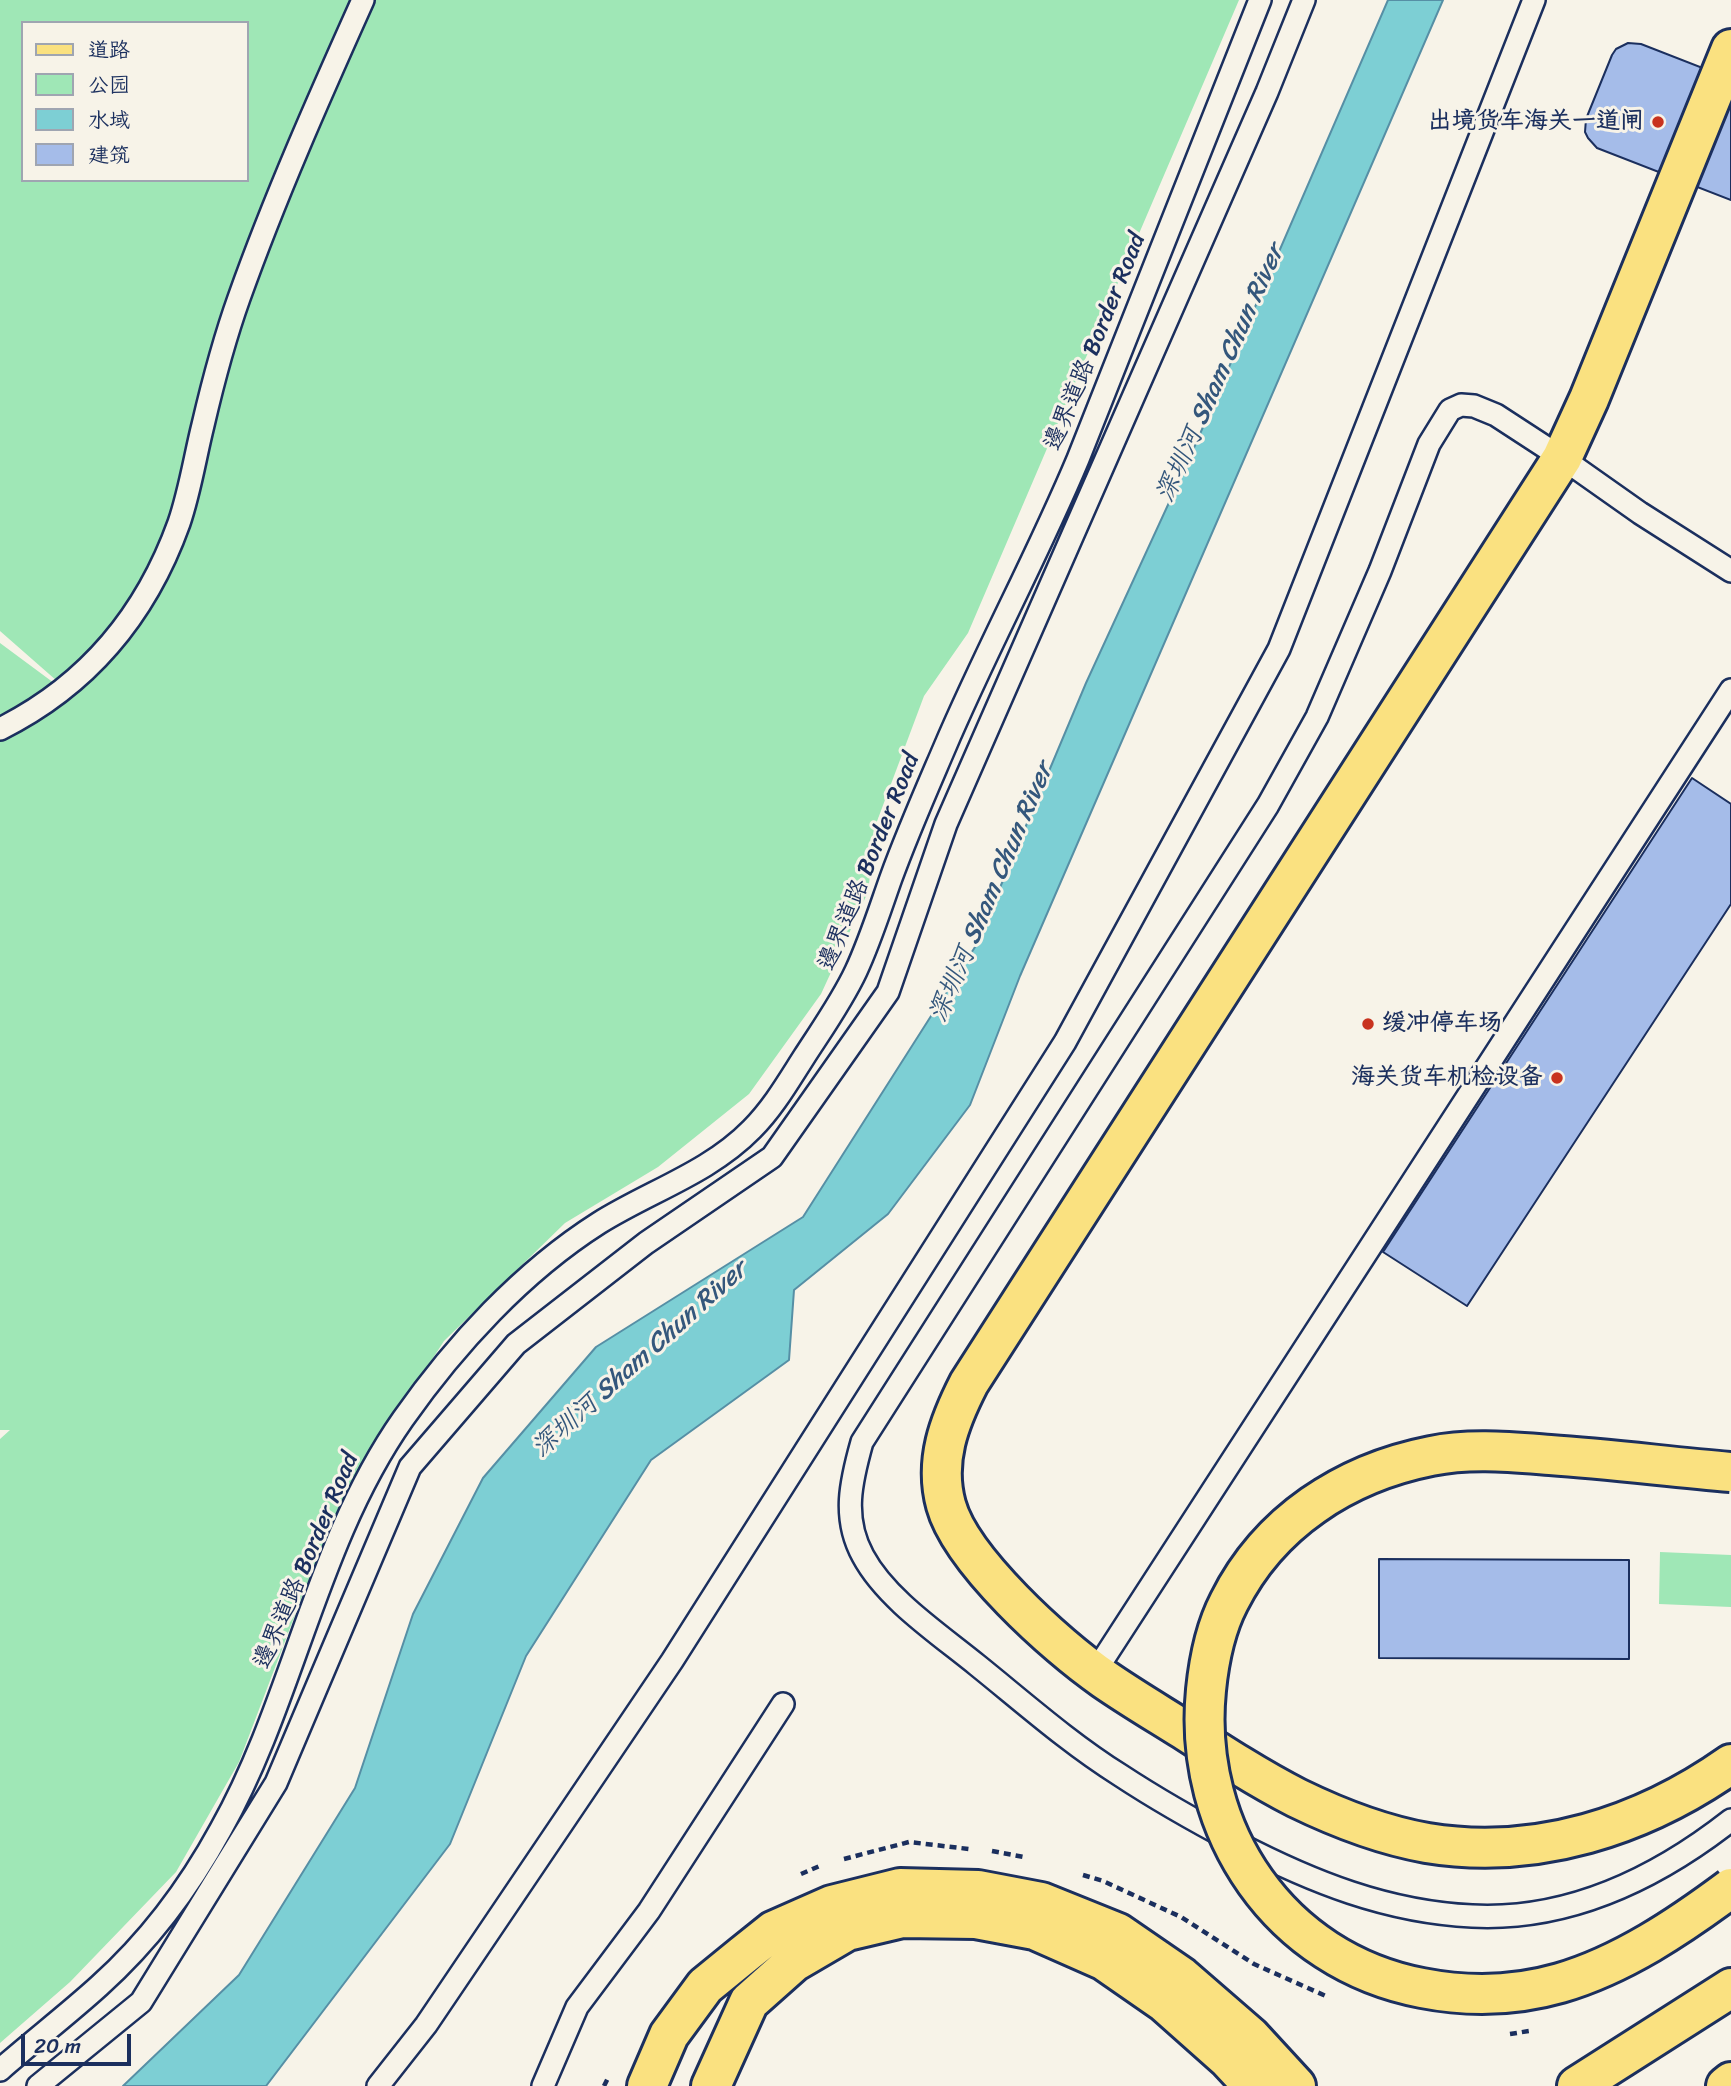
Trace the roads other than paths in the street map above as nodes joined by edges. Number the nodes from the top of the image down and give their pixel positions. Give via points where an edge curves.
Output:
1 (363, 0) edge
2 (1260, 0) edge
3 (1304, 0) edge
4 (1534, 0) edge
5 (1731, 49) edge
6 (1562, 458) junction
7 (1731, 571) edge
8 (1731, 690) edge
9 (0, 729) edge
10 (1731, 1472) edge
11 (1098, 1675) junction
12 (783, 1704) dead end
13 (1731, 1764) edge
14 (1731, 1820) edge
15 (1731, 1888) edge
16 (901, 1903) junction
17 (1731, 1988) edge
18 (0, 2070) edge
19 (1731, 2082) edge
20 (38, 2086) edge
21 (378, 2086) edge
22 (543, 2086) edge
23 (647, 2086) edge
24 (711, 2086) edge
25 (1253, 2086) edge
26 (1296, 2086) edge
27 (1577, 2086) edge
28 (1726, 2086) edge

1 - 9 lane via 240,296 213,380 179,522 155,574 136,609 94,663 54,698
2 - 18 lane, 邊界道路 Border Road via 1078,459 945,746 844,994 786,1086 751,1130 699,1170 618,1211 559,1252 486,1319 424,1391 386,1444 353,1506 251,1768 204,1859 162,1918 120,1965
3 - 20 lane via 946,824 888,992 772,1157 646,1243 516,1344 410,1467 276,1783 141,2003
4 - 21 lane via 1279,649 1065,1042 672,1661 426,2025
5 - 6 main road
6 - 7 lane
6 - 11 main road via 955,1409 940,1474 946,1506 958,1533 988,1574 1030,1617
6 - 14 lane via 1484,408 1461,405 1441,421 1317,717 1268,805 862,1442 849,1506 853,1533 878,1580 1056,1729 1181,1813 1329,1886 1423,1912 1475,1917 1529,1914 1571,1906 1661,1869
8 - 11 lane
10 - 15 main road, bridge via 1483,1451 1433,1456 1347,1483 1316,1501 1279,1533 1228,1603 1215,1638 1204,1710 1212,1790 1242,1862 1268,1900 1297,1928 1328,1953 1372,1975 1403,1985 1476,1995 1560,1983 1649,1942
11 - 13 main road via 1297,1798 1384,1833 1429,1843 1512,1846 1587,1835 1676,1799
12 - 22 lane via 649,1911 577,2007
16 - 23 main road via 832,1905 773,1931 705,1986 669,2035
16 - 24 main road via 794,1962 749,2002
16 - 25 main road via 1035,1930 1103,1961 1165,2003
16 - 26 main road via 978,1890 1041,1902 1118,1933 1182,1977 1251,2036
17 - 27 main road
19 - 28 main road

